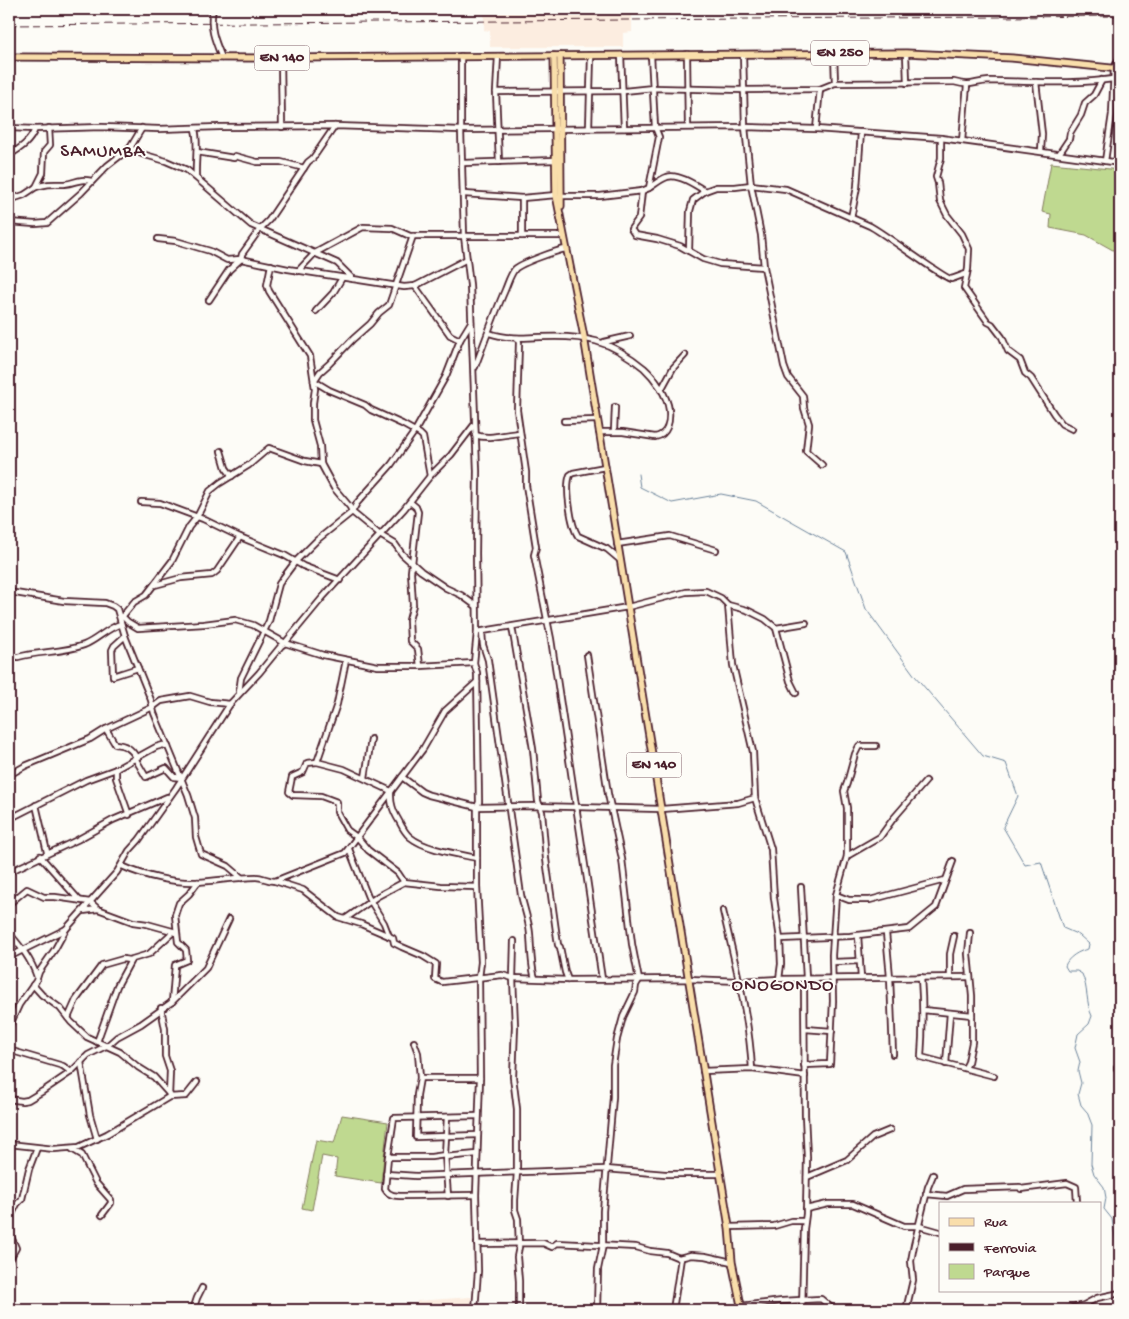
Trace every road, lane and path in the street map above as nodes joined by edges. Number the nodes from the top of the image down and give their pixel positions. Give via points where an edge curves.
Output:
1 (213, 9) edge
2 (906, 53) junction
3 (688, 54) junction
4 (743, 54) junction
5 (834, 54) junction
6 (621, 55) junction
7 (652, 55) junction
8 (461, 56) junction
9 (498, 56) junction
10 (557, 56) junction
11 (591, 56) junction
12 (1120, 56) edge
13 (9, 57) edge
14 (222, 58) junction
15 (281, 58) junction
16 (1117, 68) edge
17 (1113, 79) junction
18 (1102, 80) junction
19 (1036, 82) junction
20 (835, 83) junction
21 (907, 83) junction
22 (967, 85) junction
23 (653, 88) junction
24 (820, 89) junction
25 (688, 90) junction
26 (744, 90) junction
27 (591, 91) junction
28 (624, 91) junction
29 (496, 92) junction
30 (557, 92) junction
31 (335, 126) junction
32 (282, 127) junction
33 (655, 127) junction
34 (745, 127) junction
35 (9, 128) edge
36 (49, 128) junction
37 (142, 128) junction
38 (557, 128) junction
39 (589, 128) junction
40 (624, 128) junction
41 (688, 128) junction
42 (35, 129) junction
43 (195, 129) junction
44 (497, 129) junction
45 (816, 129) junction
46 (461, 130) junction
47 (862, 132) junction
48 (941, 138) junction
49 (962, 141) junction
50 (130, 148) junction
51 (1041, 151) junction
52 (197, 152) junction
53 (1059, 154) junction
54 (9, 155) edge
55 (557, 160) junction
56 (1105, 161) junction
57 (499, 162) junction
58 (463, 163) junction
59 (1120, 163) edge
60 (304, 168) junction
61 (196, 177) junction
62 (92, 181) junction
63 (751, 185) junction
64 (36, 186) junction
65 (650, 188) junction
66 (642, 191) junction
67 (705, 191) junction
68 (464, 194) junction
69 (558, 195) junction
70 (522, 198) junction
71 (9, 200) edge
72 (851, 218) junction
73 (9, 222) edge
74 (260, 229) junction
75 (413, 236) junction
76 (464, 236) junction
77 (522, 236) junction
78 (564, 236) junction
79 (158, 239) dead end
80 (566, 249) junction
81 (689, 250) junction
82 (315, 253) junction
83 (241, 259) junction
84 (467, 259) junction
85 (271, 265) junction
86 (764, 267) junction
87 (298, 271) junction
88 (966, 274) junction
89 (342, 278) junction
90 (353, 279) junction
91 (396, 286) junction
92 (415, 286) junction
93 (208, 300) dead end
94 (316, 311) dead end
95 (471, 321) junction
96 (489, 333) junction
97 (630, 336) dead end
98 (584, 337) junction
99 (460, 340) junction
100 (519, 340) junction
101 (604, 342) junction
102 (685, 355) dead end
103 (474, 369) junction
104 (314, 381) junction
105 (661, 390) junction
106 (615, 407) dead end
107 (597, 420) junction
108 (564, 421) dead end
109 (474, 425) junction
110 (1072, 429) dead end
111 (415, 431) junction
112 (599, 432) junction
113 (614, 432) junction
114 (520, 433) junction
115 (475, 435) junction
116 (221, 451) dead end
117 (321, 464) junction
118 (822, 465) dead end
119 (604, 467) junction
120 (232, 476) junction
121 (430, 476) junction
122 (141, 502) dead end
123 (410, 502) junction
124 (352, 512) junction
125 (197, 517) junction
126 (380, 535) junction
127 (240, 537) junction
128 (617, 544) junction
129 (716, 550) dead end
130 (620, 560) junction
131 (295, 562) junction
132 (412, 563) junction
133 (340, 580) junction
134 (153, 585) junction
135 (9, 592) edge
136 (728, 605) junction
137 (476, 606) junction
138 (628, 607) junction
139 (121, 620) junction
140 (548, 620) junction
141 (806, 623) dead end
142 (512, 627) junction
143 (776, 628) junction
144 (264, 632) junction
145 (479, 632) junction
146 (125, 636) junction
147 (285, 643) junction
148 (587, 655) dead end
149 (18, 657) dead end
150 (346, 660) junction
151 (474, 664) junction
152 (420, 666) junction
153 (138, 668) junction
154 (477, 682) junction
155 (796, 693) dead end
156 (238, 696) junction
157 (230, 704) junction
158 (153, 707) junction
159 (106, 729) junction
160 (371, 739) dead end
161 (876, 746) dead end
162 (168, 747) junction
163 (135, 757) junction
164 (317, 762) junction
165 (116, 768) junction
166 (10, 772) edge
167 (402, 776) junction
168 (182, 778) junction
169 (365, 778) junction
170 (926, 780) dead end
171 (391, 791) junction
172 (170, 795) junction
173 (755, 798) junction
174 (36, 805) junction
175 (477, 807) junction
176 (509, 807) junction
177 (540, 807) junction
178 (576, 807) junction
179 (611, 809) junction
180 (662, 809) junction
181 (129, 815) junction
182 (9, 819) edge
183 (358, 838) junction
184 (349, 849) junction
185 (47, 852) junction
186 (40, 856) junction
187 (847, 856) junction
188 (477, 858) junction
189 (953, 861) dead end
190 (122, 866) junction
191 (9, 872) edge
192 (242, 878) junction
193 (945, 880) junction
194 (275, 881) junction
195 (198, 882) junction
196 (404, 882) junction
197 (477, 887) junction
198 (801, 887) dead end
199 (836, 895) junction
200 (80, 900) junction
201 (372, 901) junction
202 (90, 902) junction
203 (9, 904) edge
204 (98, 909) junction
205 (83, 911) junction
206 (723, 911) dead end
207 (229, 919) dead end
208 (345, 919) junction
209 (66, 929) junction
210 (174, 932) junction
211 (9, 933) edge
212 (886, 933) junction
213 (970, 933) dead end
214 (858, 935) junction
215 (389, 936) junction
216 (954, 936) dead end
217 (833, 937) junction
218 (803, 938) junction
219 (780, 939) junction
220 (514, 941) dead end
221 (24, 950) junction
222 (9, 957) edge
223 (131, 960) junction
224 (860, 961) junction
225 (833, 962) junction
226 (950, 976) junction
227 (970, 976) junction
228 (890, 977) junction
229 (921, 977) junction
230 (37, 978) junction
231 (479, 978) junction
232 (513, 978) junction
233 (535, 978) junction
234 (688, 978) junction
235 (806, 978) junction
236 (833, 978) junction
237 (861, 978) junction
238 (602, 979) junction
239 (779, 979) junction
240 (568, 980) junction
241 (639, 980) junction
242 (739, 981) junction
243 (33, 985) junction
244 (172, 1002) junction
245 (161, 1008) junction
246 (923, 1010) junction
247 (950, 1013) junction
248 (972, 1015) junction
249 (68, 1018) junction
250 (9, 1027) edge
251 (805, 1029) junction
252 (832, 1031) junction
253 (97, 1042) junction
254 (414, 1042) dead end
255 (108, 1045) junction
256 (9, 1050) edge
257 (893, 1054) dead end
258 (81, 1062) junction
259 (946, 1064) junction
260 (804, 1065) junction
261 (965, 1068) junction
262 (752, 1069) junction
263 (703, 1071) junction
264 (71, 1072) junction
265 (805, 1076) junction
266 (994, 1076) dead end
267 (420, 1078) junction
268 (480, 1078) junction
269 (197, 1082) dead end
270 (169, 1096) junction
271 (9, 1099) edge
272 (478, 1116) junction
273 (417, 1117) junction
274 (447, 1117) junction
275 (890, 1130) dead end
276 (478, 1135) junction
277 (446, 1137) junction
278 (97, 1139) junction
279 (9, 1144) edge
280 (37, 1148) junction
281 (72, 1149) junction
282 (477, 1154) junction
283 (388, 1156) junction
284 (445, 1156) junction
285 (606, 1169) junction
286 (517, 1172) junction
287 (476, 1173) junction
288 (386, 1174) junction
289 (446, 1174) junction
290 (720, 1174) junction
291 (933, 1175) dead end
292 (807, 1177) junction
293 (926, 1194) junction
294 (476, 1195) junction
295 (448, 1196) junction
296 (1077, 1202) edge
297 (806, 1209) junction
298 (102, 1215) dead end
299 (9, 1220) edge
300 (804, 1221) junction
301 (919, 1226) junction
302 (729, 1227) junction
303 (9, 1232) edge
304 (939, 1232) edge
305 (519, 1242) junction
306 (477, 1244) junction
307 (603, 1246) junction
308 (681, 1258) junction
309 (9, 1260) edge
310 (732, 1262) junction
311 (202, 1288) dead end
312 (1120, 1294) edge
313 (802, 1300) junction
314 (742, 1308) edge
315 (193, 1310) edge
316 (475, 1310) edge
317 (519, 1310) edge
318 (597, 1310) edge
319 (674, 1310) edge
320 (802, 1310) edge
321 (834, 1310) edge
322 (906, 1310) edge
323 (1065, 1310) edge

1 - 14 street via 211,24
2 - 5 main road, EN 250
2 - 16 main road, EN 250 via 1012,58
2 - 21 street
3 - 4 main road, EN 250
3 - 7 main road, EN 250
3 - 25 street
4 - 5 main road, EN 250
4 - 26 street
5 - 20 street
6 - 7 main road, EN 250
6 - 11 main road, EN 250
6 - 28 street
7 - 23 street
8 - 9 main road, EN 140
8 - 15 main road, EN 140
8 - 46 street
9 - 10 main road, EN 140
9 - 29 street
10 - 11 main road, EN 250
10 - 30 main road, EN 140
11 - 27 street
12 - 16 street
13 - 14 main road, EN 140
14 - 15 main road, EN 140
15 - 32 street
16 - 17 street
17 - 18 street
17 - 56 street
18 - 19 street
18 - 53 street via 1085,103
19 - 22 street via 986,81
19 - 51 street
20 - 21 street
20 - 24 street
21 - 22 street via 954,82
22 - 49 street
23 - 25 street
23 - 28 street
23 - 33 street
24 - 26 street
24 - 45 street
25 - 26 street
25 - 41 street
26 - 34 street
27 - 28 street
27 - 30 street
27 - 39 street
28 - 40 street
29 - 30 street
29 - 44 street
30 - 38 main road, EN 140
31 - 32 street
31 - 46 street
31 - 60 street
32 - 43 street
33 - 40 street
33 - 41 street
33 - 65 street via 659,137
34 - 41 street
34 - 45 street
34 - 63 street
35 - 42 street
36 - 37 street
36 - 42 street
36 - 64 street via 50,145 44,152 42,173
37 - 43 street
37 - 50 street
38 - 39 street
38 - 44 street
38 - 55 main road, EN 140
39 - 40 street
42 - 54 street via 25,145
43 - 52 street
44 - 46 street
44 - 57 street
45 - 47 street
46 - 58 street
47 - 48 street
47 - 72 street via 857,195
48 - 49 street
48 - 88 street via 941,158 936,177 940,201 946,216 966,242 970,258
49 - 51 street
50 - 61 street via 179,166
50 - 62 street
51 - 53 street
52 - 60 street via 265,163 281,162
52 - 61 street
53 - 56 street
55 - 57 street
55 - 69 main road, EN 140
56 - 59 street
57 - 58 street
58 - 68 street
60 - 74 street
61 - 74 street via 234,212
62 - 64 street via 81,179
62 - 73 street via 47,222
63 - 67 street via 716,187
63 - 72 street via 786,189
63 - 86 street
64 - 71 street
65 - 66 street
65 - 67 street via 672,176
66 - 69 street via 600,196
66 - 81 street via 639,218 632,227 632,233
67 - 81 street via 695,197 691,205
68 - 70 street
68 - 76 street
69 - 70 street
69 - 78 main road, EN 140
70 - 77 street
72 - 88 street via 882,232 947,278
74 - 82 street
74 - 83 street
75 - 76 street
75 - 82 street via 392,228 366,226
75 - 91 street
76 - 77 street
76 - 84 street
77 - 78 street
78 - 80 main road, EN 140
79 - 83 street via 210,251 227,260
80 - 96 street via 514,270
80 - 98 main road, EN 140
81 - 86 street via 702,259 727,266
82 - 87 street
82 - 90 street via 336,263
83 - 85 street
83 - 93 street
84 - 92 street
84 - 95 street
85 - 87 street
85 - 104 street via 269,291 308,351
86 - 118 street via 785,372 803,396 809,424 806,451
87 - 89 street
88 - 110 street via 964,288 1002,337 1007,349 1020,360 1025,373 1054,414 1062,424
89 - 90 street
89 - 94 street
90 - 91 street
91 - 92 street
91 - 104 street via 389,305
92 - 99 street via 450,336
95 - 99 street
95 - 103 street
96 - 100 street
96 - 103 street
97 - 101 street
98 - 100 street
98 - 101 street
98 - 107 main road, EN 140
99 - 111 street via 446,376
100 - 114 street via 517,390
101 - 105 street via 640,365
102 - 105 street via 673,368
103 - 109 street
104 - 111 street
104 - 117 street via 313,415
105 - 113 street via 669,411 665,431 654,437
106 - 113 street
107 - 108 street
107 - 112 main road, EN 140
109 - 115 street
109 - 121 street
111 - 121 street via 423,437
111 - 124 street
112 - 113 street
112 - 119 main road, EN 140
114 - 115 street via 489,438
114 - 140 street via 536,547 534,556
115 - 137 street
116 - 120 street
117 - 120 street via 269,448
117 - 124 street
119 - 128 main road, EN 140
119 - 130 street via 570,475 572,518 578,536 603,546
120 - 125 street via 210,491
121 - 123 street
122 - 125 street via 160,503
123 - 126 street
123 - 132 street via 418,509
124 - 126 street
124 - 131 street
125 - 127 street
125 - 134 street via 172,561
126 - 132 street via 395,544
126 - 133 street
127 - 131 street
127 - 134 street via 212,575
128 - 129 street via 670,536
128 - 130 main road, EN 140
130 - 138 main road, EN 140
131 - 133 street
131 - 144 street via 279,584
132 - 137 street
132 - 152 street via 410,641 418,649
133 - 147 street
134 - 139 street via 146,595 134,602
135 - 139 street via 64,601 105,603 113,606
136 - 138 street via 715,595 699,590
136 - 143 street via 753,613
136 - 173 street via 733,665 753,752
137 - 145 street
138 - 140 street
138 - 180 main road, EN 140
139 - 144 street via 138,628 235,620
139 - 146 street
139 - 149 street via 79,647
140 - 142 street
140 - 178 street
141 - 143 street
142 - 145 street
142 - 177 street
143 - 155 street
144 - 147 street
144 - 156 street via 244,673
145 - 151 street
145 - 176 street via 488,660
146 - 153 street
146 - 153 street via 112,650 113,676
147 - 150 street
147 - 156 street
148 - 179 street
150 - 152 street via 378,666
150 - 164 street via 337,704
151 - 152 street
151 - 154 street
153 - 158 street
154 - 167 street via 445,711 423,749
154 - 175 street
156 - 157 street
157 - 158 street via 186,696 161,701
157 - 168 street
158 - 159 street
158 - 162 street
159 - 163 street via 115,744 130,749
159 - 166 street via 90,739
160 - 169 street
161 - 187 street via 859,746 844,791
162 - 163 street via 160,746
162 - 168 street
163 - 165 street
163 - 168 street via 146,777 166,768 174,777
164 - 169 street
164 - 183 street via 307,763 303,772 292,777 288,792 326,797 338,802 340,819
165 - 174 street
165 - 181 street via 116,778
167 - 171 street
167 - 175 street via 429,795
168 - 172 street
168 - 192 street via 195,818 201,854 228,866
169 - 171 street
170 - 187 street via 880,837
171 - 183 street
171 - 188 street via 390,801 395,814 410,837 429,846
172 - 181 street
172 - 190 street via 129,851
173 - 180 street via 738,803
173 - 219 street via 771,849
174 - 182 street
174 - 185 street
175 - 176 street
175 - 188 street
176 - 177 street
176 - 233 street
177 - 178 street
177 - 240 street via 558,945
178 - 179 street
178 - 238 street
179 - 180 street
179 - 241 street via 622,859
180 - 234 main road, EN 140
181 - 185 street
183 - 184 street
183 - 196 street
184 - 194 street
184 - 201 street
185 - 186 street
186 - 191 street
186 - 200 street
187 - 199 street
188 - 197 street
189 - 193 street
190 - 195 street via 178,882
190 - 202 street
192 - 194 street
192 - 195 street
193 - 199 street via 870,900 849,900
193 - 212 street via 936,907 909,929
194 - 208 street via 302,890 333,914
195 - 210 street via 176,909
196 - 197 street
196 - 201 street
197 - 231 street
198 - 218 street
199 - 217 street
200 - 202 street
200 - 203 street via 44,897 27,889
201 - 208 street
201 - 215 street
202 - 204 street
202 - 205 street
204 - 205 street
204 - 210 street
205 - 209 street
206 - 242 street
207 - 244 street via 206,968
208 - 215 street
209 - 221 street
209 - 230 street
210 - 223 street via 150,954
210 - 244 street via 186,950 187,960 175,965
211 - 221 street
212 - 214 street
212 - 228 street
213 - 227 street
214 - 217 street
214 - 224 street
215 - 231 street via 402,948 436,964 438,981
216 - 226 street
217 - 218 street
217 - 225 street
218 - 219 street
218 - 235 street
219 - 239 street
220 - 232 street
221 - 222 street
221 - 230 street
223 - 249 street via 102,965 76,1000
223 - 253 street via 117,986
224 - 225 street
224 - 237 street
225 - 236 street
226 - 227 street
226 - 229 street
227 - 248 street
228 - 229 street
228 - 237 street
228 - 257 street
229 - 246 street
230 - 243 street
231 - 232 street via 502,975
231 - 268 street
232 - 233 street
232 - 286 street
233 - 240 street
234 - 241 street
234 - 242 street
234 - 263 main road, EN 140
235 - 236 street
235 - 239 street
235 - 251 street
236 - 237 street
236 - 252 street
238 - 240 street
238 - 241 street
239 - 242 street
241 - 285 street via 617,1039
242 - 262 street
243 - 249 street
243 - 250 street
244 - 245 street
245 - 255 street
245 - 270 street via 165,1056 170,1071
246 - 247 street
246 - 259 street via 921,1057
247 - 248 street
247 - 259 street
248 - 261 street via 972,1042
249 - 253 street via 87,1037
251 - 252 street
251 - 260 street
252 - 260 street via 830,1064
253 - 255 street
254 - 267 street
255 - 258 street
255 - 270 street via 152,1076
256 - 264 street via 63,1066
258 - 264 street
258 - 278 street
259 - 261 street
260 - 265 street
261 - 266 street
262 - 263 street
262 - 265 street
263 - 290 main road, EN 140
264 - 271 street via 28,1100
265 - 292 street
267 - 268 street
267 - 273 street
268 - 272 street
269 - 270 street via 186,1096
270 - 278 street
272 - 274 street
272 - 276 street
273 - 274 street
273 - 277 street via 416,1137
273 - 283 street via 394,1118
274 - 277 street
275 - 292 street via 874,1137 847,1160
276 - 277 street
276 - 282 street
277 - 284 street
278 - 281 street
279 - 280 street
280 - 281 street
280 - 299 street via 22,1199
281 - 298 street via 82,1155 96,1183 111,1200
282 - 284 street
282 - 287 street
283 - 284 street
283 - 288 street
284 - 289 street
285 - 286 street
285 - 290 street
285 - 307 street
286 - 287 street
286 - 305 street via 515,1210
287 - 289 street
287 - 294 street
288 - 289 street
288 - 295 street via 385,1189 393,1196
289 - 295 street
290 - 302 main road, EN 140
291 - 293 street
292 - 297 street
293 - 296 street via 947,1196 964,1189 1021,1189 1067,1183 1076,1187
293 - 301 street
294 - 295 street
294 - 306 street
297 - 300 street
297 - 301 street via 828,1204 853,1204 904,1226
300 - 302 street via 774,1226
300 - 313 street
301 - 304 street
301 - 322 street
302 - 310 main road, EN 140
303 - 309 street via 16,1248
305 - 306 street
305 - 307 street via 543,1242 552,1247 557,1243
305 - 317 street
306 - 316 street
307 - 308 street via 642,1248
307 - 318 street via 598,1269
308 - 310 street via 705,1256
308 - 319 street
310 - 314 main road, EN 140
311 - 315 street
312 - 323 street via 1097,1298
313 - 314 street
313 - 320 street
313 - 321 street via 822,1299

